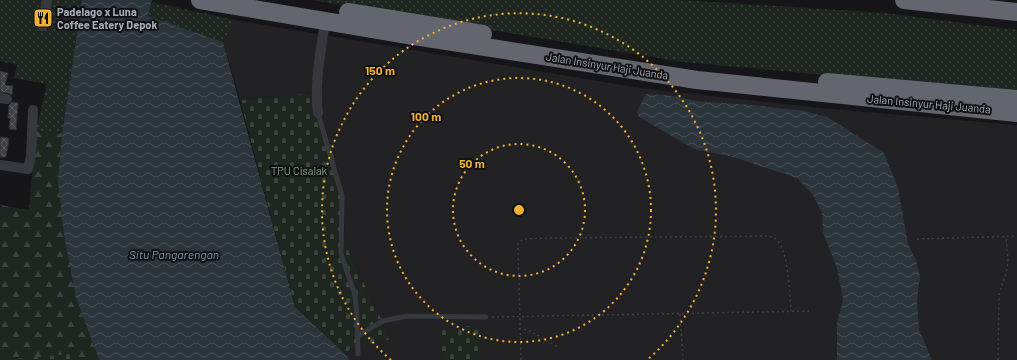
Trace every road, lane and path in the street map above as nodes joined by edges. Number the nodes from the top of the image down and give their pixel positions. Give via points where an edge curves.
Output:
1 (47, 0) edge
2 (200, 0) edge
3 (274, 0) edge
4 (904, 0) edge
5 (1017, 12) edge
6 (325, 21) junction
7 (42, 26) dead end
8 (414, 30) junction
9 (1017, 99) edge
10 (33, 110) dead end
11 (1017, 112) edge
12 (318, 113) joint
13 (0, 166) edge
14 (1006, 236) junction
15 (1017, 236) edge
16 (917, 239) dead end
17 (791, 311) junction
18 (812, 311) dead end
19 (680, 314) junction
20 (486, 317) joint
21 (519, 318) junction
22 (520, 328) junction
23 (357, 336) junction
24 (558, 347) dead end
25 (358, 354) dead end
26 (521, 360) edge
27 (683, 360) edge
28 (998, 360) edge

1 - 7 street
2 - 6 highway, Jalan Insinyur Haji Juanda
3 - 8 highway, Jalan Insinyur Haji Juanda
4 - 5 highway
6 - 8 highway, Jalan Insinyur Haji Juanda
6 - 12 street via 317,83
8 - 9 highway, Jalan Insinyur Haji Juanda via 705,70
8 - 11 highway, Jalan Insinyur Haji Juanda via 697,80
10 - 13 street via 28,168
12 - 23 lane via 342,196 341,254 355,295
14 - 15 path
14 - 16 path
14 - 28 path via 1008,261 999,295
17 - 18 path
17 - 19 path
17 - 21 path via 789,280 781,248 774,237 552,238 523,239 518,244
19 - 21 path
19 - 27 path
20 - 21 path
20 - 23 lane via 408,316 383,321
21 - 22 path
22 - 24 path
22 - 26 path
23 - 25 lane

